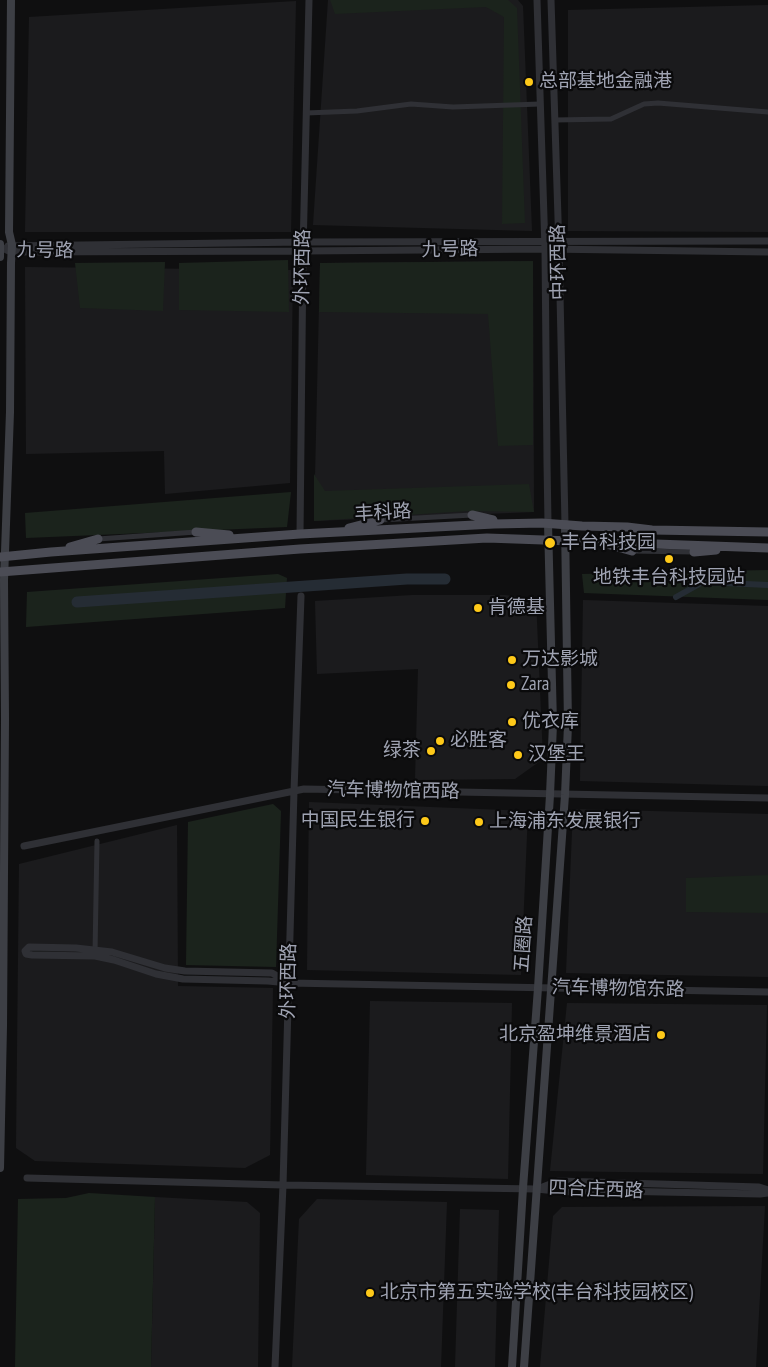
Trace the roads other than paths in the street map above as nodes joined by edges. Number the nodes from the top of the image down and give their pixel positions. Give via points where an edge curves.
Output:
1 (11, 0) edge
2 (308, 0) edge
3 (537, 0) edge
4 (551, 0) edge
5 (540, 104) junction
6 (768, 112) edge
7 (306, 113) junction
8 (555, 120) junction
9 (545, 241) junction
10 (768, 241) edge
11 (303, 242) junction
12 (559, 245) junction
13 (0, 246) edge
14 (12, 248) junction
15 (545, 249) junction
16 (303, 251) junction
17 (768, 252) edge
18 (0, 257) edge
19 (472, 516) joint
20 (380, 520) joint
21 (506, 523) junction
22 (548, 523) junction
23 (564, 524) junction
24 (196, 532) joint
25 (338, 532) junction
26 (768, 532) edge
27 (300, 534) junction
28 (98, 538) joint
29 (247, 538) junction
30 (548, 540) junction
31 (564, 540) junction
32 (598, 541) junction
33 (728, 546) junction
34 (768, 548) edge
35 (632, 551) joint
36 (51, 552) junction
37 (694, 552) joint
38 (3, 557) edge
39 (2, 571) edge
40 (301, 596) dead end
41 (294, 791) junction
42 (550, 794) junction
43 (565, 795) junction
44 (768, 798) edge
45 (97, 842) dead end
46 (24, 846) dead end
47 (95, 953) junction
48 (289, 983) junction
49 (538, 988) junction
50 (551, 988) junction
51 (768, 992) edge
52 (0, 1168) edge
53 (27, 1178) dead end
54 (283, 1185) junction
55 (523, 1188) junction
56 (537, 1188) junction
57 (768, 1191) edge
58 (275, 1367) edge
59 (512, 1367) edge
60 (524, 1367) edge

1 - 14 main road
2 - 7 street, 外环西路
3 - 5 street, 中环西路
4 - 8 street, 中环西路
5 - 7 street via 453,107 411,104
5 - 9 street, 中环西路
6 - 8 street via 658,102 644,104 612,119
7 - 11 street, 外环西路
8 - 12 street, 中环西路
9 - 11 street, 九号路
9 - 12 street, 九号路
9 - 15 street, 中环西路
10 - 12 street, 九号路
11 - 14 street, 九号路
11 - 16 street, 外环西路
12 - 15 street, 九号路
12 - 17 street, 九号路
12 - 23 street, 中环西路
13 - 14 street, 九号路
13 - 18 main road
14 - 16 street, 九号路
14 - 38 main road via 10,412
15 - 16 street, 九号路
15 - 22 street, 中环西路
16 - 27 street, 外环西路
19 - 20 street, 丰科路
19 - 21 main road
20 - 25 main road
21 - 22 main road, 丰科路
21 - 25 main road, 丰科路
22 - 23 main road, 丰科路
22 - 30 main road, 五圈路
23 - 26 main road, 丰科路
23 - 31 main road, 五圈路
24 - 28 street
24 - 29 main road
25 - 27 main road, 丰科路
27 - 29 main road, 丰科路
28 - 36 main road
29 - 36 main road, 丰科路
30 - 31 main road, 丰科路
30 - 39 main road, 丰科路 via 487,538 291,549
30 - 42 main road, 五圈路 via 553,724
31 - 32 main road, 丰科路
31 - 43 main road, 五圈路 via 568,725
32 - 33 main road, 丰科路
32 - 35 main road
33 - 34 main road, 丰科路
33 - 37 main road
35 - 37 street
36 - 38 main road, 丰科路
38 - 39 main road
39 - 52 main road via 3,1026
40 - 41 street, 外环西路
41 - 42 street, 汽车博物馆西路
41 - 46 street, 汽车博物馆西路
41 - 48 street, 外环西路
42 - 43 street, 汽车博物馆西路
42 - 49 main road, 五圈路
43 - 44 street, 汽车博物馆西路
43 - 50 main road, 五圈路
45 - 47 street
47 - 47 street via 29,947 24,951 32,956
47 - 48 street via 112,952 185,971 272,973
48 - 49 street, 汽车博物馆东路
48 - 54 street, 外环西路
49 - 50 street, 汽车博物馆东路
49 - 55 main road, 五圈路
50 - 51 street, 汽车博物馆东路
50 - 56 main road, 五圈路
53 - 54 street, 四合庄西路
54 - 55 street, 四合庄西路
54 - 58 street, 外环西路
55 - 56 street, 四合庄西路
55 - 59 main road, 五圈路
56 - 57 street, 四合庄西路 via 598,1193 760,1194
56 - 60 main road, 五圈路

